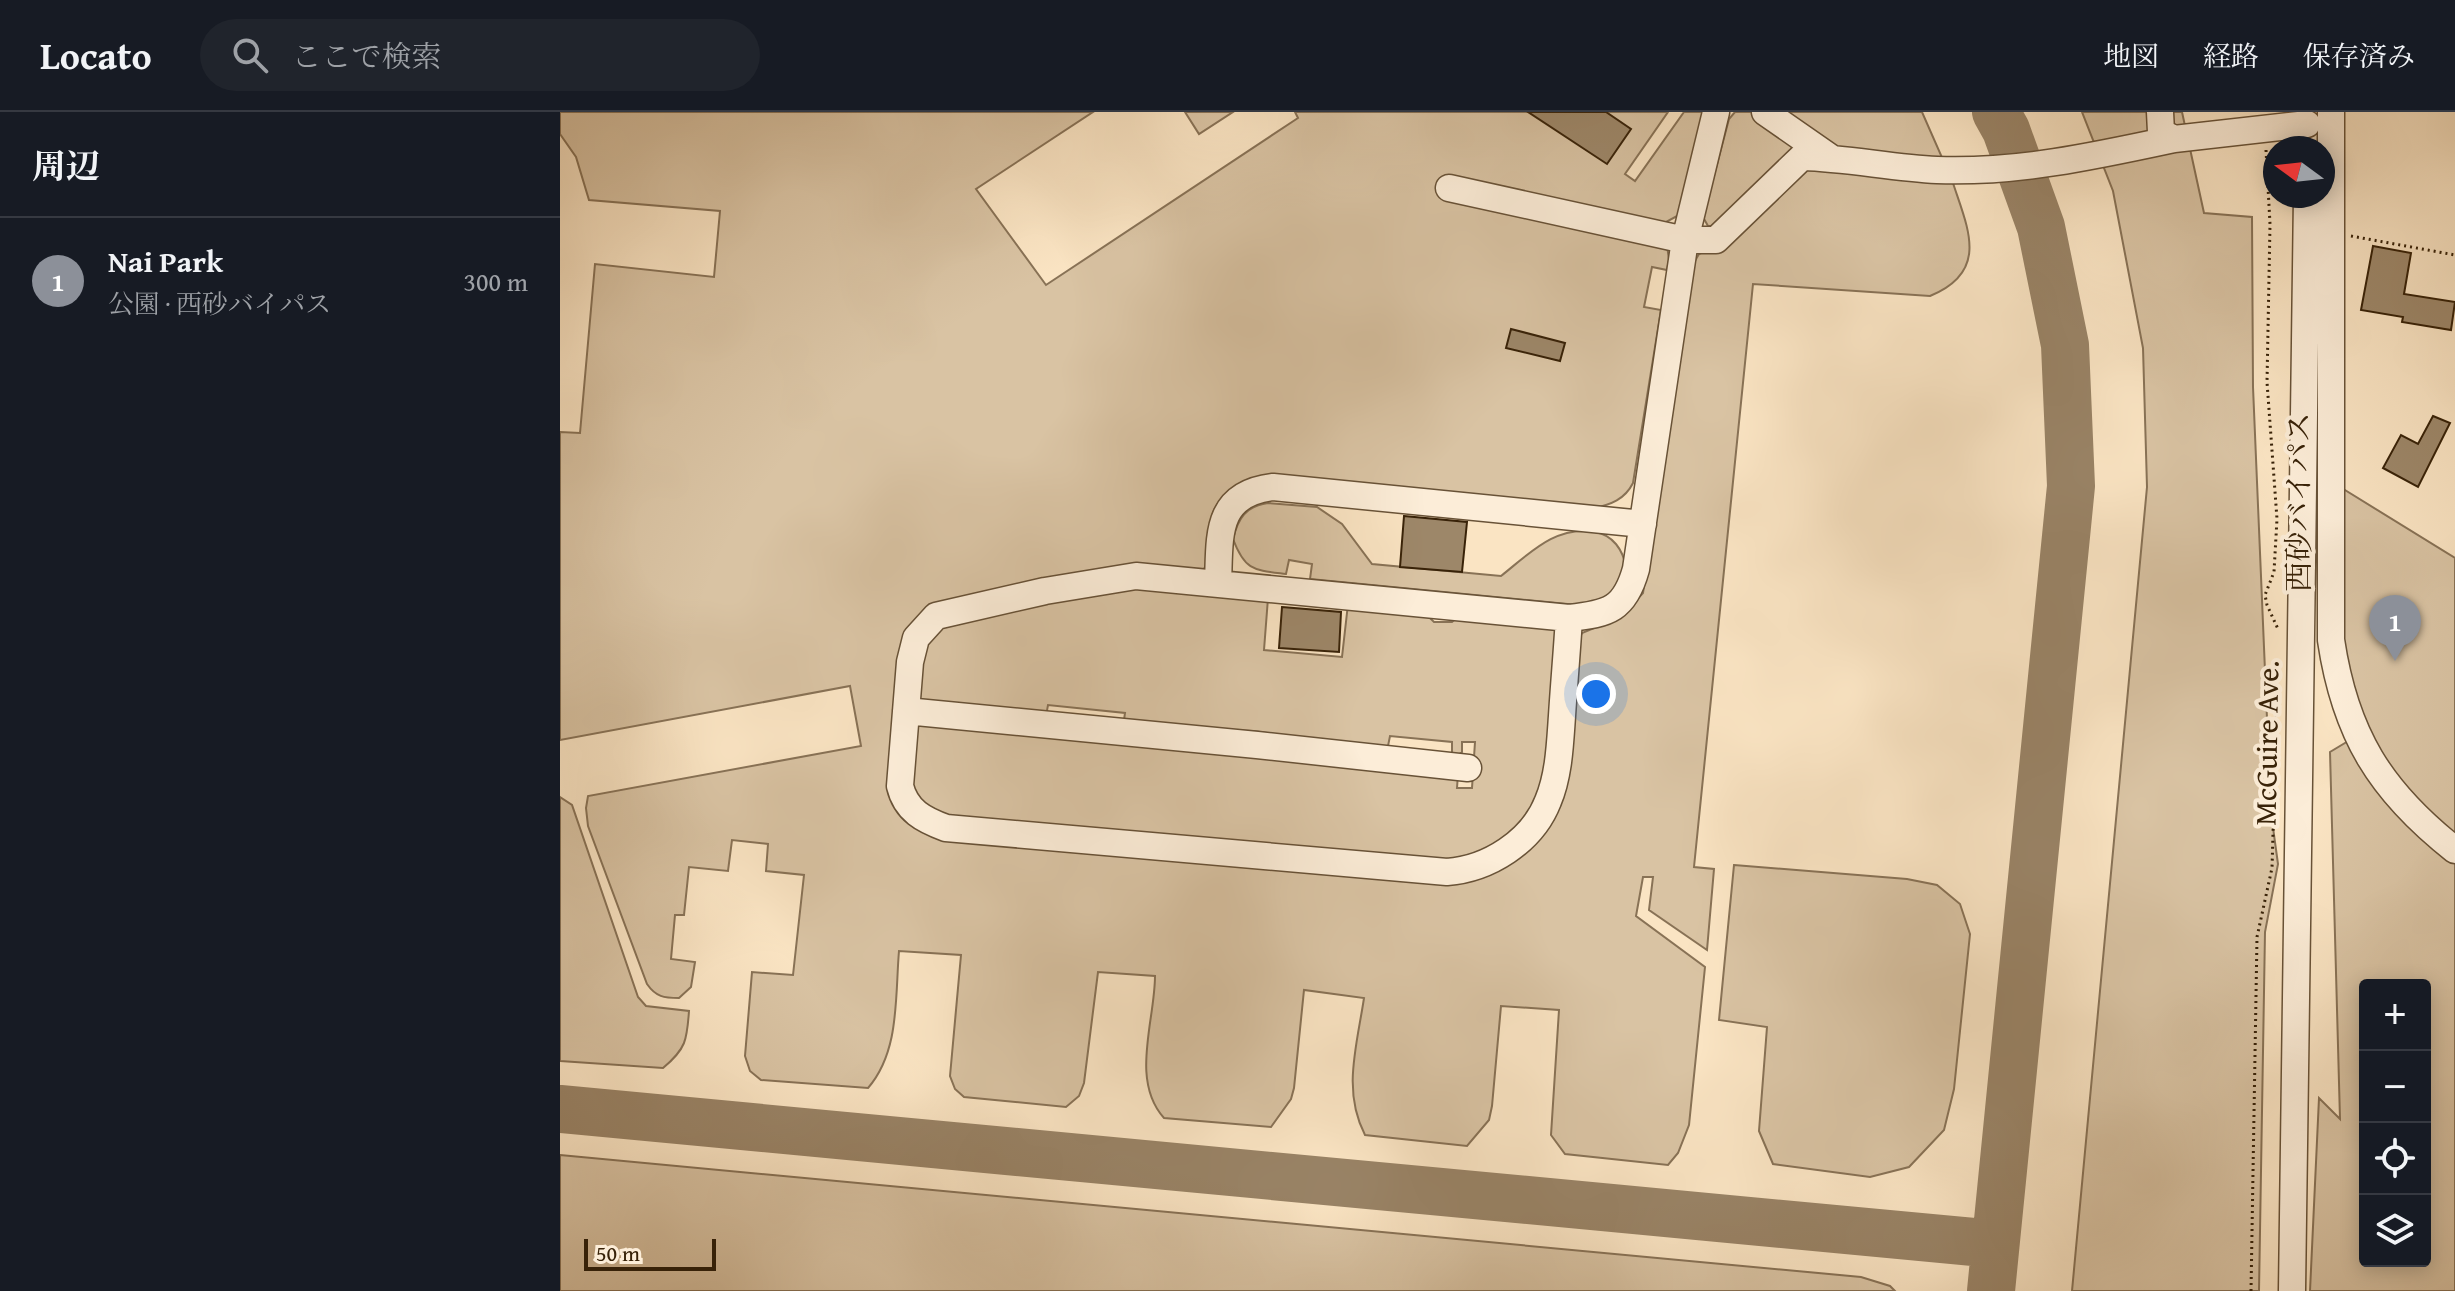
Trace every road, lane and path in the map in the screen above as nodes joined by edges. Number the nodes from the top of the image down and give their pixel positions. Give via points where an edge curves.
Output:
1 (1716, 112) edge
2 (1765, 112) edge
3 (2160, 112) edge
4 (2331, 112) edge
5 (2266, 128) junction
6 (2307, 128) edge
7 (2174, 139) junction
8 (1831, 158) junction
9 (1449, 188) dead end
10 (2307, 208) edge
11 (2332, 233) junction
12 (1685, 240) junction
13 (2455, 255) edge
14 (1643, 524) junction
15 (1218, 584) junction
16 (1569, 618) junction
17 (2278, 630) dead end
18 (2277, 694) dead end
19 (906, 711) junction
20 (1468, 768) dead end
21 (2455, 849) edge
22 (2251, 1291) edge
23 (2292, 1291) edge

1 - 12 street
2 - 8 street
3 - 7 street via 2161,132
4 - 11 street, 西砂バイパス
5 - 6 street
5 - 7 street
5 - 17 path via 2267,382 2277,519 2274,572 2265,595
7 - 8 street via 2019,167 1937,170
8 - 12 street via 1802,157 1716,240
9 - 12 street
10 - 23 street, McGuire Ave.
11 - 13 path
11 - 21 street, 西砂バイパス via 2331,640 2338,682 2368,758 2397,796
12 - 14 street
14 - 15 street via 1273,487 1251,490 1233,503 1221,529
14 - 16 street via 1630,592 1597,615
15 - 16 street
15 - 19 street via 1136,576 936,616 916,638
16 - 19 street via 1558,759 1548,802 1518,841 1467,870 946,828 926,821 903,799
18 - 22 path via 2272,868 2257,937
19 - 20 street

